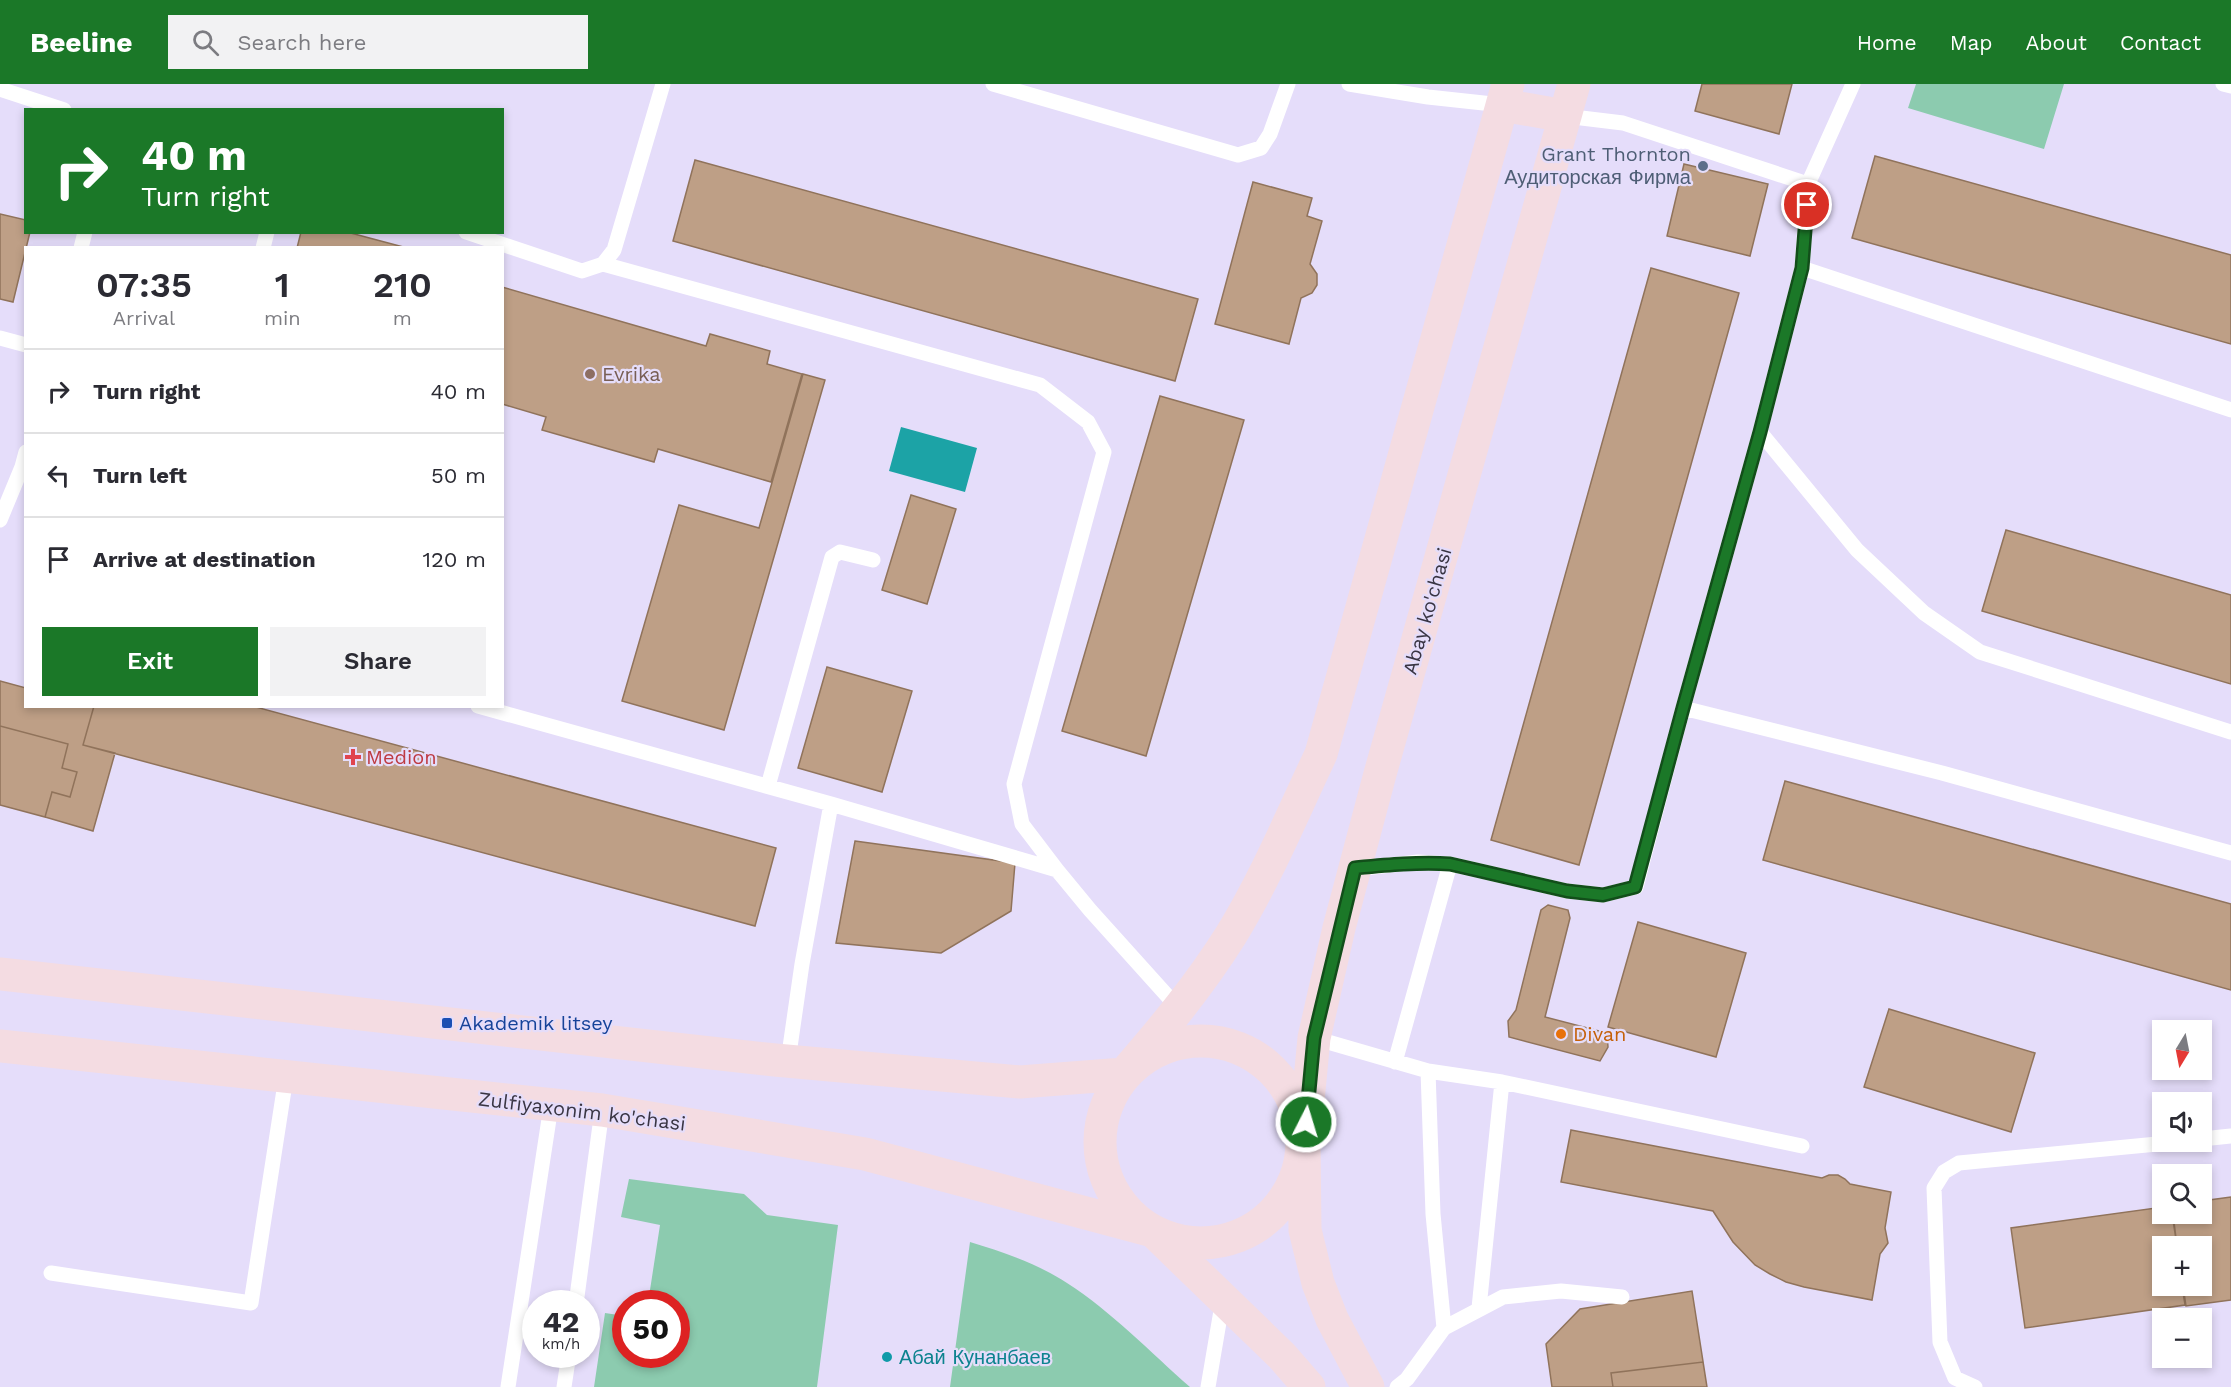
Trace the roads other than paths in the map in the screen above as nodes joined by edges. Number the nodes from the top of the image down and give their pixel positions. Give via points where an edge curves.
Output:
1 (663, 84) edge
2 (993, 84) edge
3 (1288, 84) edge
4 (1349, 84) edge
5 (1574, 84) edge
6 (1853, 84) edge
7 (2223, 84) edge
8 (2231, 86) edge
9 (0, 89) edge
10 (1505, 95) edge
11 (58, 108) edge
12 (1565, 116) junction
13 (1809, 184) junction
14 (472, 234) edge
15 (603, 264) junction
16 (1802, 268) junction
17 (0, 338) edge
18 (24, 344) edge
19 (2231, 410) edge
20 (1760, 432) junction
21 (24, 458) edge
22 (2, 512) edge
23 (873, 560) dead end
24 (485, 708) edge
25 (1683, 708) junction
26 (2231, 732) edge
27 (768, 786) junction
28 (831, 804) junction
29 (2231, 853) edge
30 (1450, 864) junction
31 (1355, 868) junction
32 (1057, 870) junction
33 (0, 974) edge
34 (1180, 1010) junction
35 (1314, 1038) junction
36 (0, 1046) edge
37 (788, 1061) junction
38 (1395, 1062) junction
39 (1428, 1071) junction
40 (1125, 1074) junction
41 (286, 1077) junction
42 (1502, 1082) junction
43 (551, 1106) junction
44 (602, 1110) junction
45 (2231, 1136) edge
46 (2212, 1138) edge
47 (1304, 1143) junction
48 (2152, 1144) edge
49 (1802, 1146) dead end
50 (1153, 1231) junction
51 (51, 1273) dead end
52 (578, 1290) edge
53 (1622, 1298) dead end
54 (1223, 1299) junction
55 (1479, 1308) junction
56 (1444, 1328) junction
57 (567, 1368) edge
58 (508, 1387) edge
59 (564, 1387) edge
60 (1208, 1387) edge
61 (1309, 1387) edge
62 (1368, 1387) edge
63 (1397, 1387) edge
64 (1975, 1387) edge

1 - 15 lane via 614,250
2 - 3 lane via 1238,155 1261,148 1270,135
4 - 10 lane via 1428,97
5 - 12 main road, Abay ko'chasi
6 - 13 lane
7 - 8 lane
9 - 11 lane
10 - 12 main road
10 - 34 main road via 1321,754 1231,935
12 - 13 lane via 1623,123
12 - 31 main road, Abay ko'chasi
13 - 16 lane
14 - 15 lane via 582,271
15 - 32 lane via 1040,385 1088,422 1104,452 1014,784 1022,824
16 - 19 lane
16 - 20 lane
17 - 18 lane
20 - 25 lane
20 - 26 lane via 1857,550 1924,612 1980,652
21 - 22 lane
23 - 27 lane via 840,552 832,557
24 - 27 lane
25 - 29 lane via 1942,773
25 - 30 lane via 1635,887 1603,895 1567,891
27 - 28 lane
28 - 32 lane
28 - 37 lane
30 - 31 lane via 1418,862
30 - 38 lane
31 - 35 main road, Abay ko'chasi
32 - 34 lane
33 - 37 main road
34 - 40 main road
35 - 38 lane
35 - 47 main road, Abay ko'chasi
36 - 41 main road, Zulfiyaxonim ko'chasi
37 - 40 main road via 1020,1082
38 - 39 lane
39 - 42 lane
39 - 56 lane via 1433,1215
40 - 47 main road via 1152,1052 1186,1041 1221,1041 1254,1054 1281,1077 1298,1108
40 - 50 main road via 1105,1110 1100,1129 1100,1160 1110,1189 1128,1213
41 - 43 main road, Zulfiyaxonim ko'chasi
41 - 51 lane via 251,1303
42 - 49 lane
42 - 55 lane
43 - 44 main road, Zulfiyaxonim ko'chasi
43 - 58 lane
44 - 50 main road, Zulfiyaxonim ko'chasi via 866,1154
44 - 52 lane
45 - 46 lane
47 - 50 main road via 1297,1177 1280,1208 1254,1229 1221,1242 1186,1243
47 - 62 main road via 1305,1230 1318,1283
48 - 64 lane via 1959,1163 1944,1172 1934,1188 1940,1342 1955,1377
50 - 54 main road
53 - 55 lane via 1561,1291 1503,1297
54 - 60 lane
54 - 61 main road
55 - 56 lane
56 - 63 lane
57 - 59 lane

